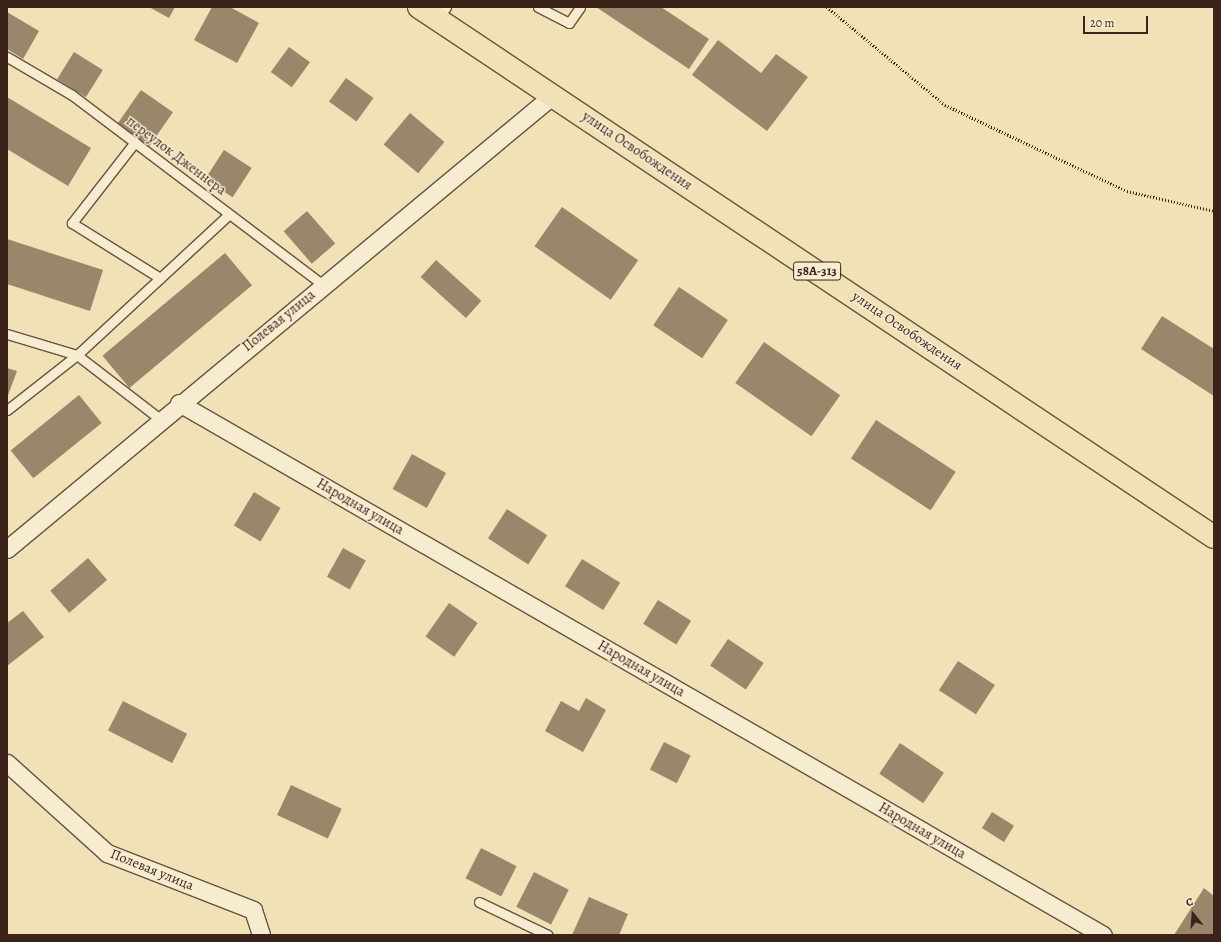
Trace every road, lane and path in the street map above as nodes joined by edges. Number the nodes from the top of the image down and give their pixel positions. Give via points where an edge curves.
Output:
1 (419, 7) edge
2 (538, 7) edge
3 (580, 7) edge
4 (827, 7) edge
5 (442, 13) edge
6 (7, 57) edge
7 (553, 95) junction
8 (135, 142) junction
9 (1214, 211) edge
10 (229, 214) junction
11 (160, 278) junction
12 (323, 285) junction
13 (7, 334) edge
14 (78, 355) junction
15 (179, 403) junction
16 (7, 410) edge
17 (160, 419) junction
18 (1214, 537) edge
19 (7, 548) edge
20 (7, 764) edge
21 (479, 902) dead end
22 (262, 935) edge
23 (548, 935) edge
24 (1102, 935) edge

1 - 5 main road, улица Освобождения / 58А-313
2 - 3 lane via 569,23
4 - 9 path via 945,105 1127,191
5 - 7 main road, улица Освобождения / 58А-313
6 - 8 lane, переулок Дженнера via 72,95
7 - 12 street, Полевая улица
7 - 18 main road, улица Освобождения / 58А-313
8 - 10 lane, переулок Дженнера
8 - 11 lane via 72,223
10 - 11 lane
10 - 12 lane, переулок Дженнера
11 - 14 lane
12 - 15 street, Полевая улица
13 - 14 lane
14 - 16 lane
14 - 17 lane
15 - 17 street, Полевая улица
15 - 24 street, Народная улица
17 - 19 street, Полевая улица
20 - 22 street, Полевая улица via 107,853 253,910
21 - 23 lane

